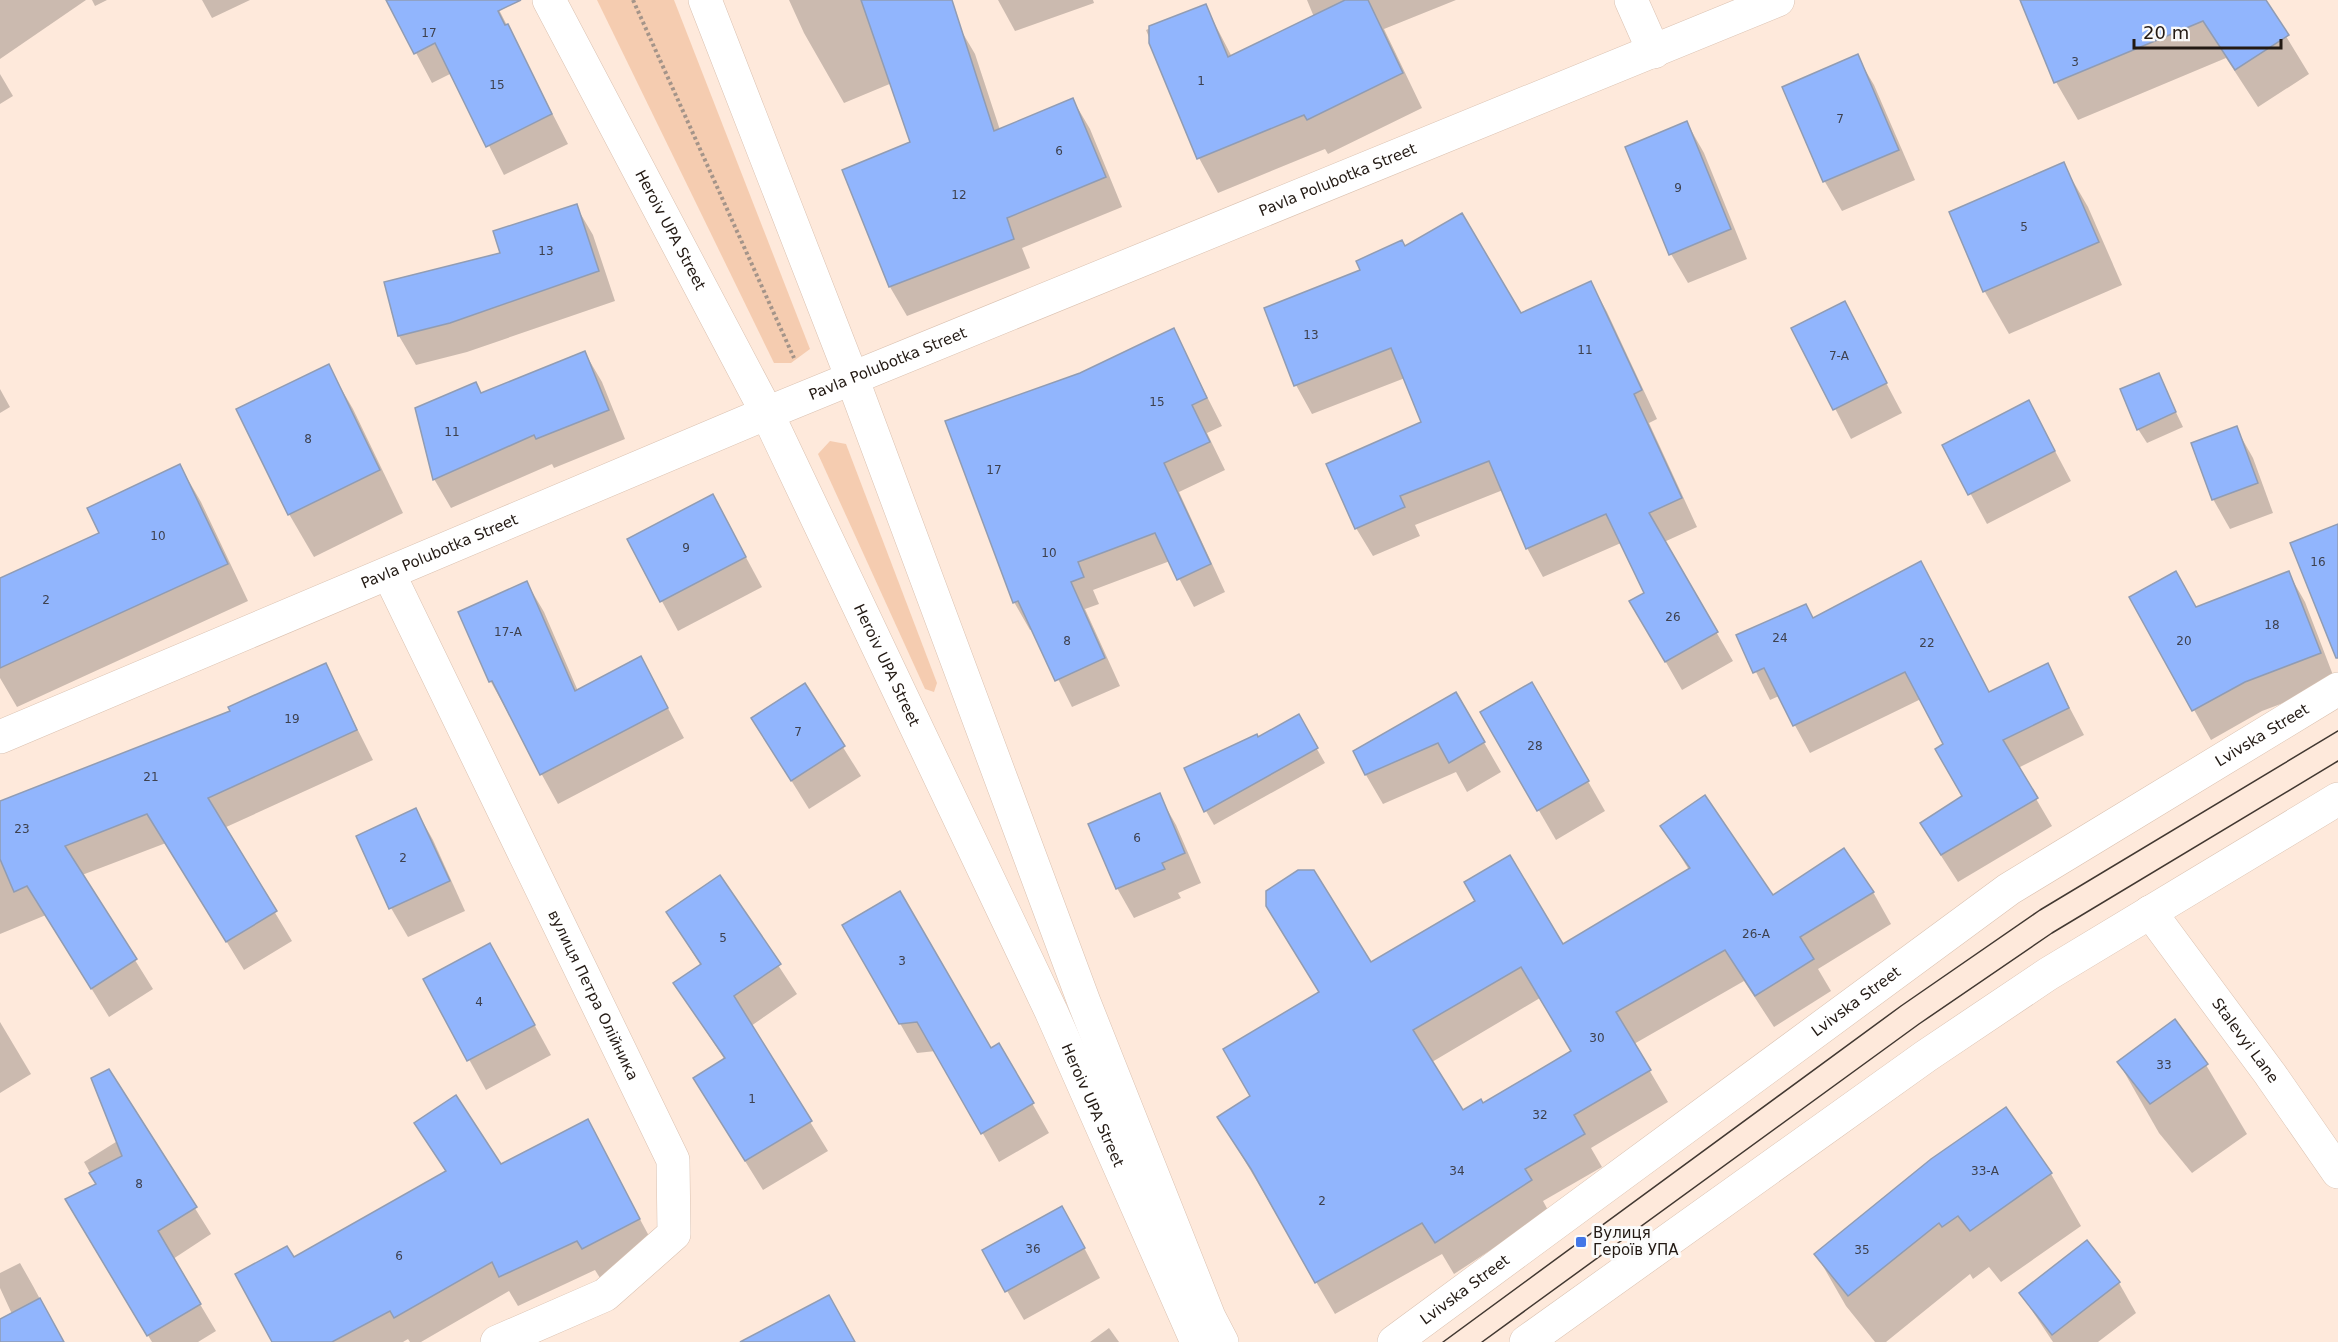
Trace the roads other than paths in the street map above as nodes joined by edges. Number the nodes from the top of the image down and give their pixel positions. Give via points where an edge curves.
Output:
1 (549, 0) edge
2 (705, 0) edge
3 (1631, 0) edge
4 (1778, 0) edge
5 (1654, 52) junction
6 (852, 378) junction
7 (767, 413) junction
8 (389, 574) junction
9 (2338, 689) edge
10 (0, 737) edge
11 (2338, 799) edge
12 (2150, 912) junction
13 (2338, 1172) edge
14 (497, 1342) edge
15 (1197, 1342) edge
16 (1222, 1342) edge
17 (1394, 1342) edge
18 (1526, 1342) edge

1 - 7 street, Heroiv UPA Street
2 - 6 street, Heroiv UPA Street
3 - 5 street
4 - 5 street, Pavla Polubotka Street
5 - 6 street, Pavla Polubotka Street
6 - 7 street, Pavla Polubotka Street
6 - 16 street, Heroiv UPA Street via 1084,1002
7 - 8 street, Pavla Polubotka Street
7 - 15 street, Heroiv UPA Street via 1051,1011
8 - 10 street, Pavla Polubotka Street
8 - 14 street, вулиця Петра Олійника via 673,1160 674,1234 605,1295
9 - 17 street, Lvivska Street via 2009,889
11 - 12 street
12 - 13 street, Stalevyi Lane
12 - 18 street via 2048,974 1926,1056

